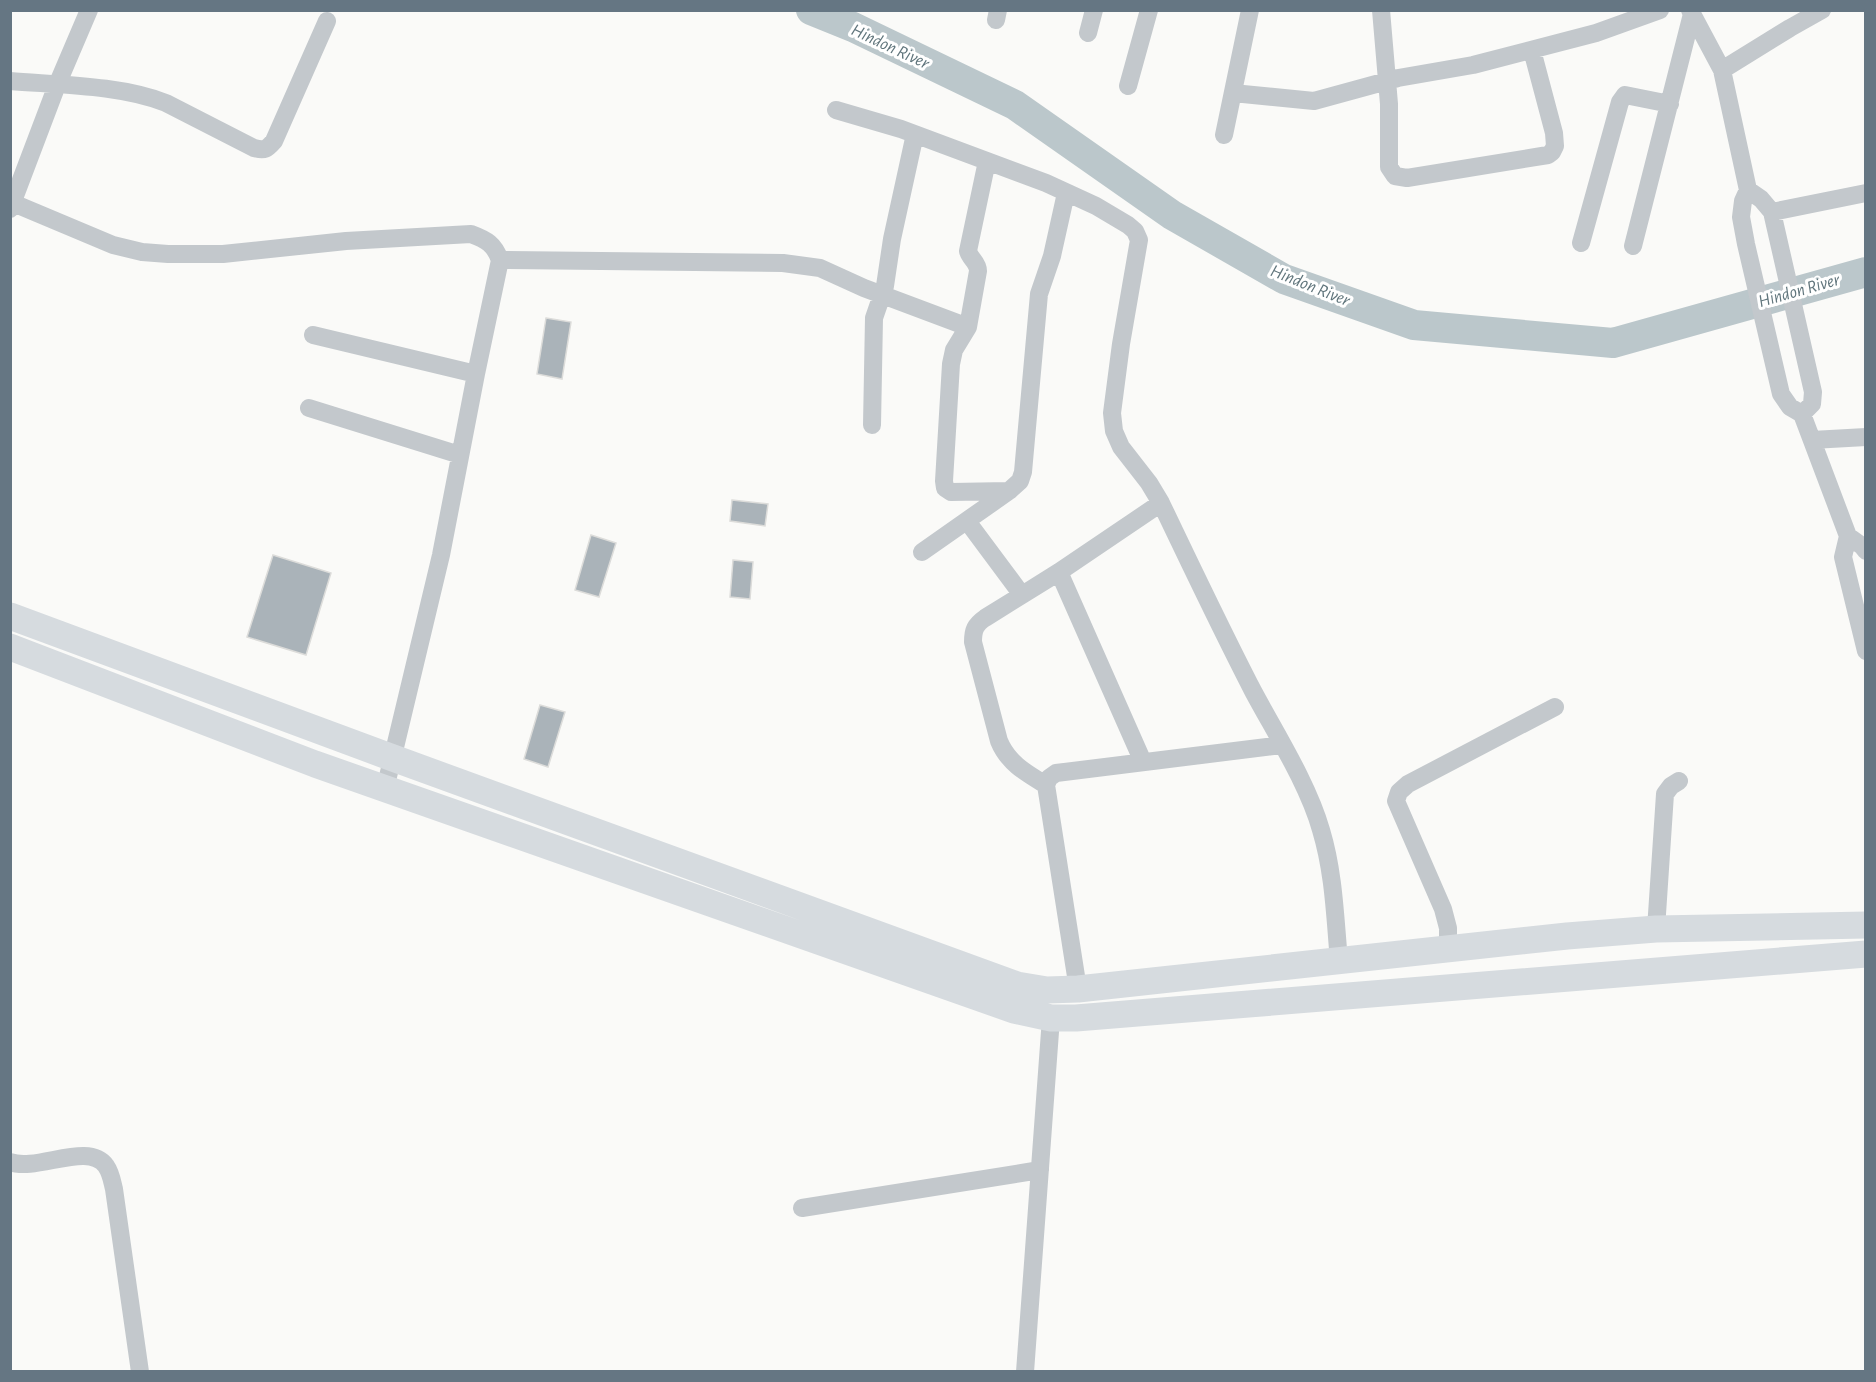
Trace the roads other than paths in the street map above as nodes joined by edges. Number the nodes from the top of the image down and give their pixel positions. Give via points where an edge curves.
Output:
1 (89, 10) edge
2 (1094, 10) edge
3 (1149, 10) edge
4 (1250, 10) edge
5 (1381, 10) edge
6 (1660, 10) edge
7 (1822, 10) edge
8 (1691, 12) edge
9 (327, 21) dead end
10 (1088, 33) dead end
11 (1532, 50) junction
12 (1722, 70) junction
13 (10, 81) edge
14 (1387, 81) junction
15 (57, 85) junction
16 (1128, 86) dead end
17 (1233, 93) junction
18 (1670, 104) junction
19 (836, 110) dead end
20 (915, 134) junction
21 (1224, 135) dead end
22 (987, 161) junction
23 (1748, 190) junction
24 (1066, 193) junction
25 (1866, 193) edge
26 (12, 206) edge
27 (1772, 212) junction
28 (1581, 243) dead end
29 (1633, 246) dead end
30 (500, 260) junction
31 (882, 295) junction
32 (968, 327) junction
33 (313, 335) dead end
34 (476, 374) junction
35 (309, 408) dead end
36 (1802, 414) junction
37 (872, 425) dead end
38 (1866, 437) edge
39 (1812, 440) junction
40 (460, 454) junction
41 (1009, 491) junction
42 (1161, 503) junction
43 (967, 521) junction
44 (1848, 536) junction
45 (1866, 551) edge
46 (922, 552) dead end
47 (1059, 573) junction
48 (1022, 595) junction
49 (10, 616) edge
50 (10, 647) edge
51 (1866, 651) edge
52 (1555, 707) dead end
53 (1282, 745) junction
54 (393, 758) junction
55 (1143, 762) junction
56 (1679, 781) dead end
57 (1046, 785) junction
58 (385, 789) junction
59 (1866, 925) edge
60 (1656, 929) junction
61 (1448, 949) junction
62 (1866, 954) edge
63 (1339, 961) junction
64 (1078, 989) junction
65 (1052, 1018) junction
66 (10, 1162) edge
67 (1040, 1170) junction
68 (802, 1208) dead end
69 (140, 1371) edge
70 (1025, 1371) edge

1 - 15 street
2 - 10 street
3 - 16 street
4 - 17 street
5 - 14 street
6 - 11 street
7 - 12 street
8 - 12 street
8 - 18 street
9 - 15 street via 268,149 254,148 151,97
11 - 14 street
11 - 14 street via 1554,133 1555,146 1548,155 1407,178 1395,176 1389,167
12 - 23 street
13 - 15 street
14 - 17 street via 1314,101
15 - 26 street
17 - 21 street
18 - 28 street via 1623,96
18 - 29 street
19 - 20 street
20 - 22 street
20 - 31 street
22 - 24 street
22 - 32 street via 968,251 978,266
23 - 27 street
23 - 36 street via 1741,217 1781,394 1790,407
24 - 41 street via 1039,294 1023,472
24 - 42 street via 1128,225 1139,240 1112,413 1121,447
25 - 27 street
26 - 30 street via 113,245 142,252 223,254 346,241 471,234 488,240
27 - 36 street via 1813,392 1812,404
30 - 31 street via 783,263 820,268
30 - 34 street
31 - 32 street
31 - 37 street via 874,318
32 - 41 street via 954,350 951,364 945,488 951,492
33 - 34 street
34 - 40 street
35 - 40 street
36 - 39 street
38 - 39 street
39 - 44 street
40 - 54 street via 441,555
41 - 43 street
42 - 47 street
42 - 53 street
43 - 46 street
43 - 48 street
44 - 45 street
44 - 51 street via 1843,557
47 - 48 street
47 - 55 street
48 - 57 street via 978,623 973,642 1004,753 1022,771
49 - 54 highway
50 - 58 highway
52 - 61 street via 1399,792 1396,801 1443,909
53 - 55 street
53 - 63 street via 1321,828 1333,884
54 - 58 street
54 - 64 highway via 1017,985 1047,990
55 - 57 street via 1056,773
56 - 60 street via 1665,794
57 - 64 street
58 - 65 highway via 1014,1010
59 - 60 highway
60 - 61 highway
61 - 63 highway
62 - 65 highway
63 - 64 highway
65 - 67 street
66 - 69 street via 27,1165 84,1155 105,1164 114,1189
67 - 68 street
67 - 70 street

